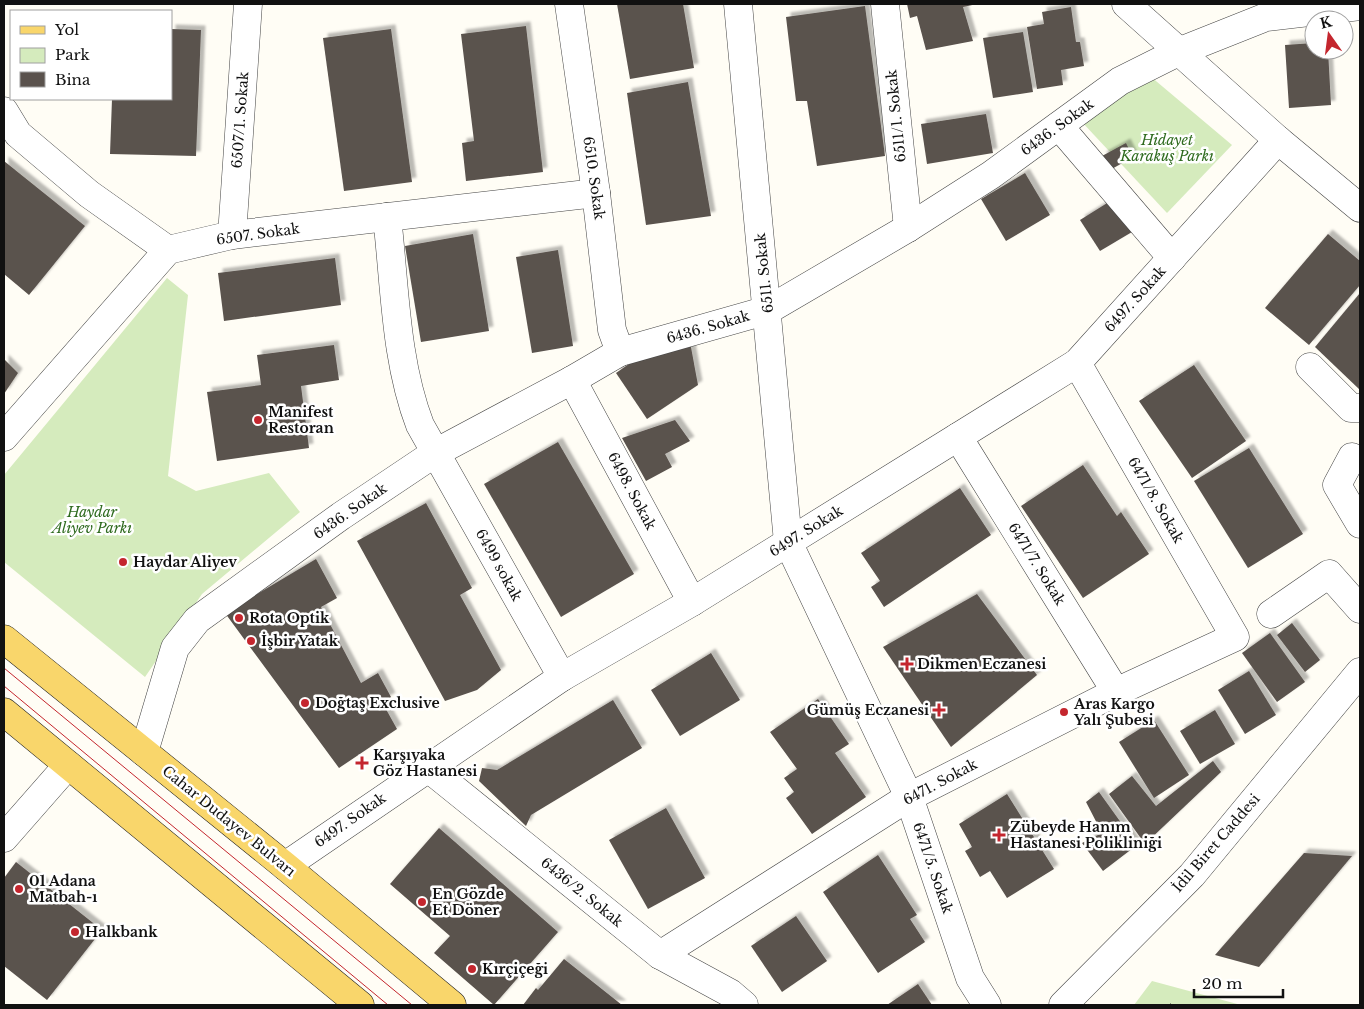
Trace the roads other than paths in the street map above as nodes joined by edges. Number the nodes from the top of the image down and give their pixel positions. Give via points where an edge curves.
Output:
1 (248, 4) edge
2 (569, 4) edge
3 (738, 4) edge
4 (885, 4) edge
5 (1126, 4) edge
6 (1360, 6) edge
7 (1178, 52) junction
8 (4, 110) edge
9 (1059, 126) junction
10 (1278, 140) junction
11 (596, 193) junction
12 (1360, 208) edge
13 (387, 217) junction
14 (908, 228) junction
15 (232, 236) junction
16 (168, 250) junction
17 (1172, 258) junction
18 (768, 310) junction
19 (620, 352) junction
20 (1077, 363) junction
21 (1310, 367) dead end
22 (572, 380) junction
23 (1360, 408) edge
24 (4, 437) edge
25 (958, 437) junction
26 (436, 453) junction
27 (1352, 456) dead end
28 (1360, 524) edge
29 (788, 542) junction
30 (692, 602) junction
31 (1360, 609) edge
32 (1271, 614) dead end
33 (1235, 637) joint
34 (4, 639) edge
35 (562, 677) junction
36 (1358, 678) edge
37 (1116, 692) junction
38 (4, 712) edge
39 (144, 752) junction
40 (68, 765) junction
41 (428, 767) junction
42 (909, 797) junction
43 (4, 838) edge
44 (286, 866) junction
45 (660, 955) junction
46 (360, 1005) edge
47 (452, 1005) edge
48 (744, 1005) edge
49 (988, 1005) edge
50 (1063, 1005) edge

1 - 15 street, 6507/1. Sokak
2 - 11 street, 6510. Sokak
3 - 18 street, 6511. Sokak
4 - 14 street, 6511/1. Sokak
5 - 7 street
6 - 7 street, 6436. Sokak via 1266,17
7 - 9 street, 6436. Sokak via 1120,81
7 - 10 street
8 - 16 street via 18,134 88,194
9 - 14 street, 6436. Sokak via 991,175
9 - 17 street
10 - 12 street
10 - 17 street, 6497. Sokak
11 - 13 street, 6507. Sokak
11 - 19 street, 6510. Sokak via 612,330
13 - 15 street, 6507. Sokak
13 - 26 street, 6499 sokak via 405,374 420,425
14 - 18 street, 6436. Sokak
15 - 16 street, 6507. Sokak
16 - 24 street
17 - 20 street, 6497. Sokak
18 - 19 street, 6436. Sokak
18 - 29 street, 6511. Sokak
19 - 22 street, 6436. Sokak
20 - 25 street, 6497. Sokak
20 - 33 street, 6471/8. Sokak
21 - 23 street via 1351,408
22 - 26 street, 6436. Sokak
22 - 30 street, 6498. Sokak
25 - 29 street, 6497. Sokak
25 - 37 street, 6471/7. Sokak
26 - 35 street, 6499 sokak
26 - 39 street, 6436. Sokak via 341,516 197,620 174,648
27 - 28 street via 1337,484
29 - 30 street, 6497. Sokak
29 - 42 street, 6471/5. Sokak
30 - 35 street, 6497. Sokak
31 - 32 street via 1329,574
33 - 37 street, 6471. Sokak
34 - 39 main road, Cahar Dudayev Bulvarı
35 - 41 street, 6497. Sokak
36 - 50 street, İdil Biret Caddesi via 1192,874
37 - 42 street, 6471. Sokak
38 - 40 main road
39 - 44 main road, Cahar Dudayev Bulvarı
40 - 43 street
40 - 46 main road
41 - 44 street, 6497. Sokak
41 - 45 street, 6436/2. Sokak
42 - 45 street, 6471. Sokak
42 - 49 street, 6471/5. Sokak via 970,978
44 - 47 main road, Cahar Dudayev Bulvarı
45 - 48 street, 6436/2. Sokak via 730,993

